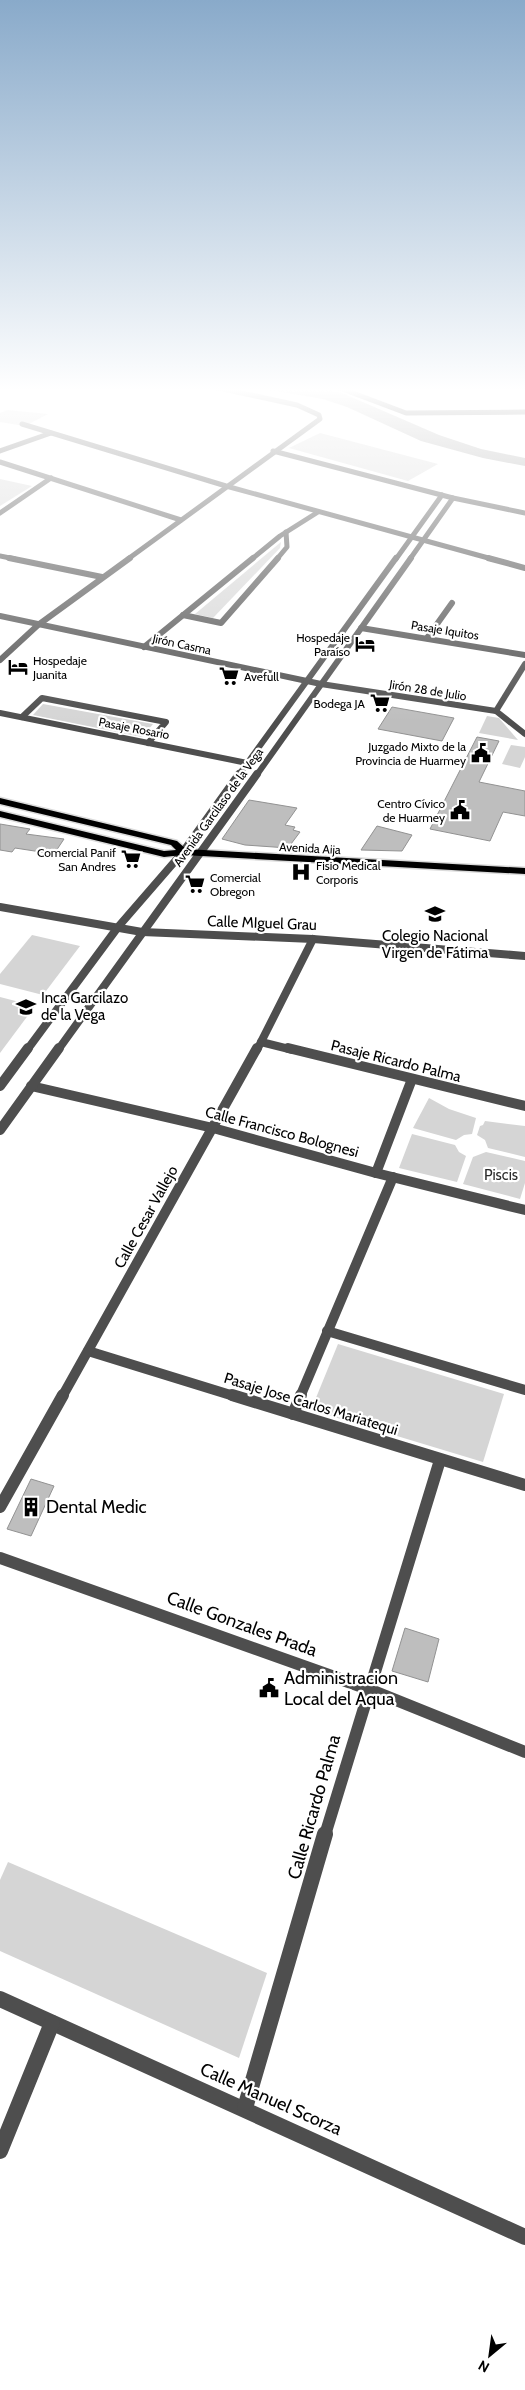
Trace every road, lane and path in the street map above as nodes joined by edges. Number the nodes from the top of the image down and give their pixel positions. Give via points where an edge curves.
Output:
1 (453, 498) edge
2 (19, 499) edge
3 (115, 499) edge
4 (209, 499) edge
5 (270, 499) edge
6 (439, 499) edge
7 (456, 499) edge
8 (318, 512) junction
9 (0, 513) edge
10 (525, 513) edge
11 (181, 520) junction
12 (286, 532) junction
13 (412, 537) junction
14 (422, 540) junction
15 (0, 556) edge
16 (525, 568) edge
17 (102, 576) junction
18 (452, 603) dead end
19 (183, 615) junction
20 (0, 616) edge
21 (38, 625) junction
22 (360, 628) junction
23 (427, 638) junction
24 (144, 647) junction
25 (525, 655) edge
26 (0, 660) edge
27 (525, 664) edge
28 (306, 681) junction
29 (513, 682) junction
30 (321, 684) junction
31 (525, 684) edge
32 (496, 711) junction
33 (0, 713) edge
34 (22, 717) junction
35 (525, 734) edge
36 (148, 742) junction
37 (247, 763) junction
38 (263, 766) junction
39 (0, 801) edge
40 (0, 814) edge
41 (183, 852) junction
42 (200, 854) junction
43 (525, 871) edge
44 (0, 908) edge
45 (118, 927) junction
46 (142, 932) junction
47 (314, 939) junction
48 (525, 956) edge
49 (261, 1042) junction
50 (412, 1079) junction
51 (0, 1086) edge
52 (31, 1086) junction
53 (525, 1106) edge
54 (213, 1128) junction
55 (0, 1130) edge
56 (376, 1173) junction
57 (393, 1177) junction
58 (525, 1210) edge
59 (327, 1331) junction
60 (88, 1351) junction
61 (525, 1390) edge
62 (293, 1414) junction
63 (440, 1460) junction
64 (525, 1485) edge
65 (0, 1507) edge
66 (0, 1558) edge
67 (371, 1690) junction
68 (525, 1752) edge
69 (0, 1999) edge
70 (52, 2023) junction
71 (245, 2108) junction
72 (0, 2151) edge
73 (525, 2237) edge

1 - 14 street, Avenida Garcilaso de la Vega
2 - 9 street
3 - 11 street
4 - 11 street
5 - 8 street
6 - 13 street, Avenida Garcilaso de la Vega
7 - 10 street
8 - 12 street
8 - 13 street
11 - 17 street
12 - 19 street
12 - 19 street via 287,547 220,623
13 - 14 street
13 - 28 street, Avenida Garcilaso de la Vega
14 - 16 street
14 - 22 street, Avenida Garcilaso de la Vega
15 - 17 street
17 - 21 street
18 - 23 street
19 - 24 street
20 - 21 street, Jirón Casma
21 - 24 street, Jirón Casma
21 - 26 street
22 - 23 street, Pasaje Iquitos
22 - 30 street, Avenida Garcilaso de la Vega
23 - 25 street, Pasaje Iquitos
24 - 28 street, Jirón Casma
27 - 29 street
28 - 30 street, Jirón Casma
28 - 37 street, Avenida Garcilaso de la Vega
29 - 31 street
29 - 32 street
30 - 32 street, Jirón 28 de Julio
30 - 38 street, Avenida Garcilaso de la Vega
32 - 35 street, Jirón 28 de Julio
33 - 34 street, Pasaje Rosario
34 - 36 street, Pasaje Rosario
34 - 36 street via 42,698 166,722
36 - 37 street, Pasaje Rosario
37 - 38 street, Pasaje Rosario
37 - 41 street, Avenida Garcilaso de la Vega
38 - 42 street, Avenida Garcilaso de la Vega
39 - 41 main road, Avenida Aija via 174,843
40 - 41 main road, Avenida Aija via 164,854
41 - 42 main road, Avenida Aija
41 - 45 street, Avenida Garcilaso de la Vega
42 - 43 main road, Avenida Aija
42 - 46 street, Avenida Garcilaso de la Vega
44 - 45 street, Calle MIguel Grau
45 - 46 street, Calle MIguel Grau
45 - 51 street, Avenida Garcilaso de la Vega
46 - 47 street, Calle MIguel Grau
46 - 52 street, Avenida Garcilaso de la Vega
47 - 48 street, Calle MIguel Grau
47 - 49 street, Calle Cesar Vallejo
49 - 50 street, Pasaje Ricardo Palma
49 - 54 street, Calle Cesar Vallejo
50 - 53 street, Pasaje Ricardo Palma
50 - 56 street
52 - 54 street, Calle Francisco Bolognesi
52 - 55 street, Avenida Garcilaso de la Vega
54 - 56 street, Calle Francisco Bolognesi
54 - 60 street, Calle Cesar Vallejo
56 - 57 street, Calle Francisco Bolognesi
57 - 58 street, Calle Francisco Bolognesi
57 - 59 street
59 - 61 street
59 - 62 street
60 - 62 street, Pasaje Jose Carlos Mariatequi
60 - 65 street, Calle Cesar Vallejo
62 - 63 street, Pasaje Jose Carlos Mariatequi
63 - 64 street, Pasaje Jose Carlos Mariatequi
63 - 67 street, Calle Ricardo Palma
66 - 67 street, Calle Gonzales Prada
67 - 68 street, Calle Gonzales Prada
67 - 71 street, Calle Ricardo Palma via 354,1737
69 - 70 street, Calle Manuel Scorza
70 - 71 street, Calle Manuel Scorza
70 - 72 street
71 - 73 street, Calle Manuel Scorza

